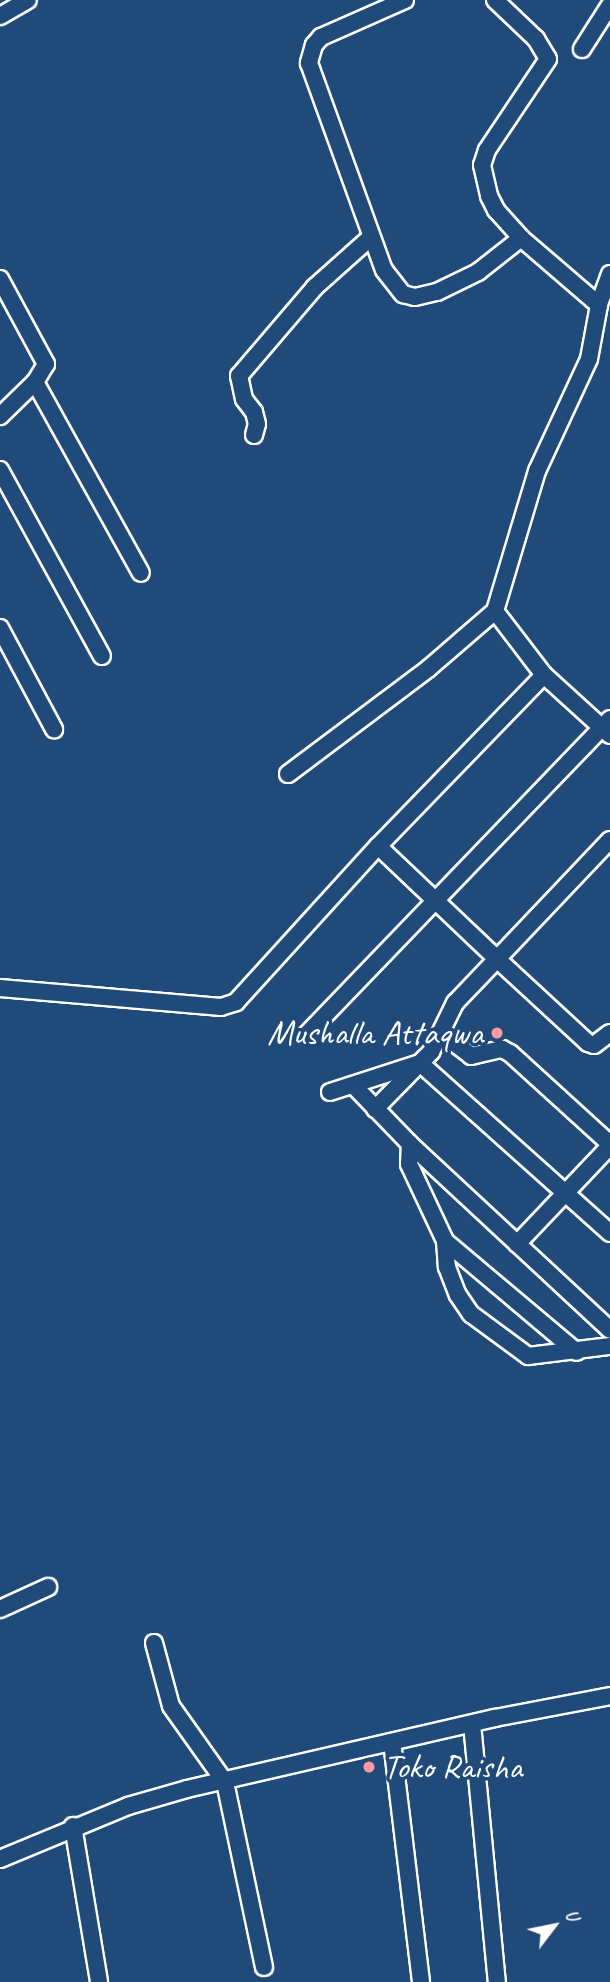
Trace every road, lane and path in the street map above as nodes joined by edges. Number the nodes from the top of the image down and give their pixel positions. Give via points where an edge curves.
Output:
1 (29, 0) edge
2 (405, 0) edge
3 (495, 0) edge
4 (610, 5) edge
5 (0, 16) edge
6 (583, 49) dead end
7 (371, 237) junction
8 (521, 238) junction
9 (610, 274) edge
10 (0, 279) edge
11 (5, 304) edge
12 (599, 305) junction
13 (35, 382) junction
14 (0, 416) edge
15 (254, 435) dead end
16 (0, 470) edge
17 (141, 573) dead end
18 (495, 611) junction
19 (0, 628) edge
20 (102, 656) dead end
21 (544, 675) junction
22 (607, 727) edge
23 (54, 729) dead end
24 (288, 774) dead end
25 (610, 840) edge
26 (378, 846) junction
27 (434, 902) junction
28 (497, 959) junction
29 (0, 988) edge
30 (441, 1032) junction
31 (610, 1033) edge
32 (304, 1036) dead end
33 (420, 1063) junction
34 (354, 1086) junction
35 (330, 1092) dead end
36 (374, 1109) junction
37 (410, 1144) junction
38 (610, 1145) edge
39 (565, 1193) junction
40 (610, 1233) edge
41 (445, 1241) junction
42 (517, 1244) junction
43 (610, 1330) edge
44 (610, 1346) edge
45 (577, 1352) junction
46 (48, 1587) dead end
47 (0, 1609) edge
48 (154, 1643) dead end
49 (610, 1696) edge
50 (472, 1724) junction
51 (392, 1742) junction
52 (225, 1782) junction
53 (73, 1826) junction
54 (0, 1859) edge
55 (264, 1966) dead end
56 (99, 1982) edge
57 (421, 1982) edge
58 (497, 1982) edge

1 - 5 street
2 - 7 street via 321,37 309,63
3 - 8 street via 545,49 548,59 499,130 482,165 496,210
4 - 6 street
7 - 8 street via 384,270 403,294 415,297 438,292 478,272
7 - 15 street via 314,286 239,376 244,399 254,412
8 - 12 street
9 - 12 street
10 - 11 street
11 - 13 street via 46,364
12 - 18 street via 589,359 537,471
13 - 14 street
13 - 17 street
16 - 20 street
18 - 21 street
18 - 24 street via 429,668
19 - 23 street
21 - 22 street
21 - 26 street
22 - 27 street
25 - 28 street
26 - 27 street
26 - 29 street via 236,1002 221,1007
27 - 28 street
27 - 32 street
28 - 30 street via 455,1003
28 - 31 street via 588,1043 594,1045
30 - 33 street
30 - 38 street via 471,1056 502,1049 510,1053
33 - 34 street
33 - 36 street
33 - 39 street
34 - 35 street
34 - 36 street
36 - 37 street
37 - 41 street via 409,1164
37 - 42 street
38 - 39 street
39 - 40 street
39 - 42 street
41 - 45 street
41 - 45 street via 447,1267 471,1314 528,1356
42 - 43 street
44 - 45 street
46 - 47 street
48 - 52 street via 171,1706
49 - 50 street
50 - 51 street
50 - 58 street
51 - 52 street
51 - 57 street
52 - 53 street via 128,1805
52 - 55 street
53 - 54 street
53 - 56 street

